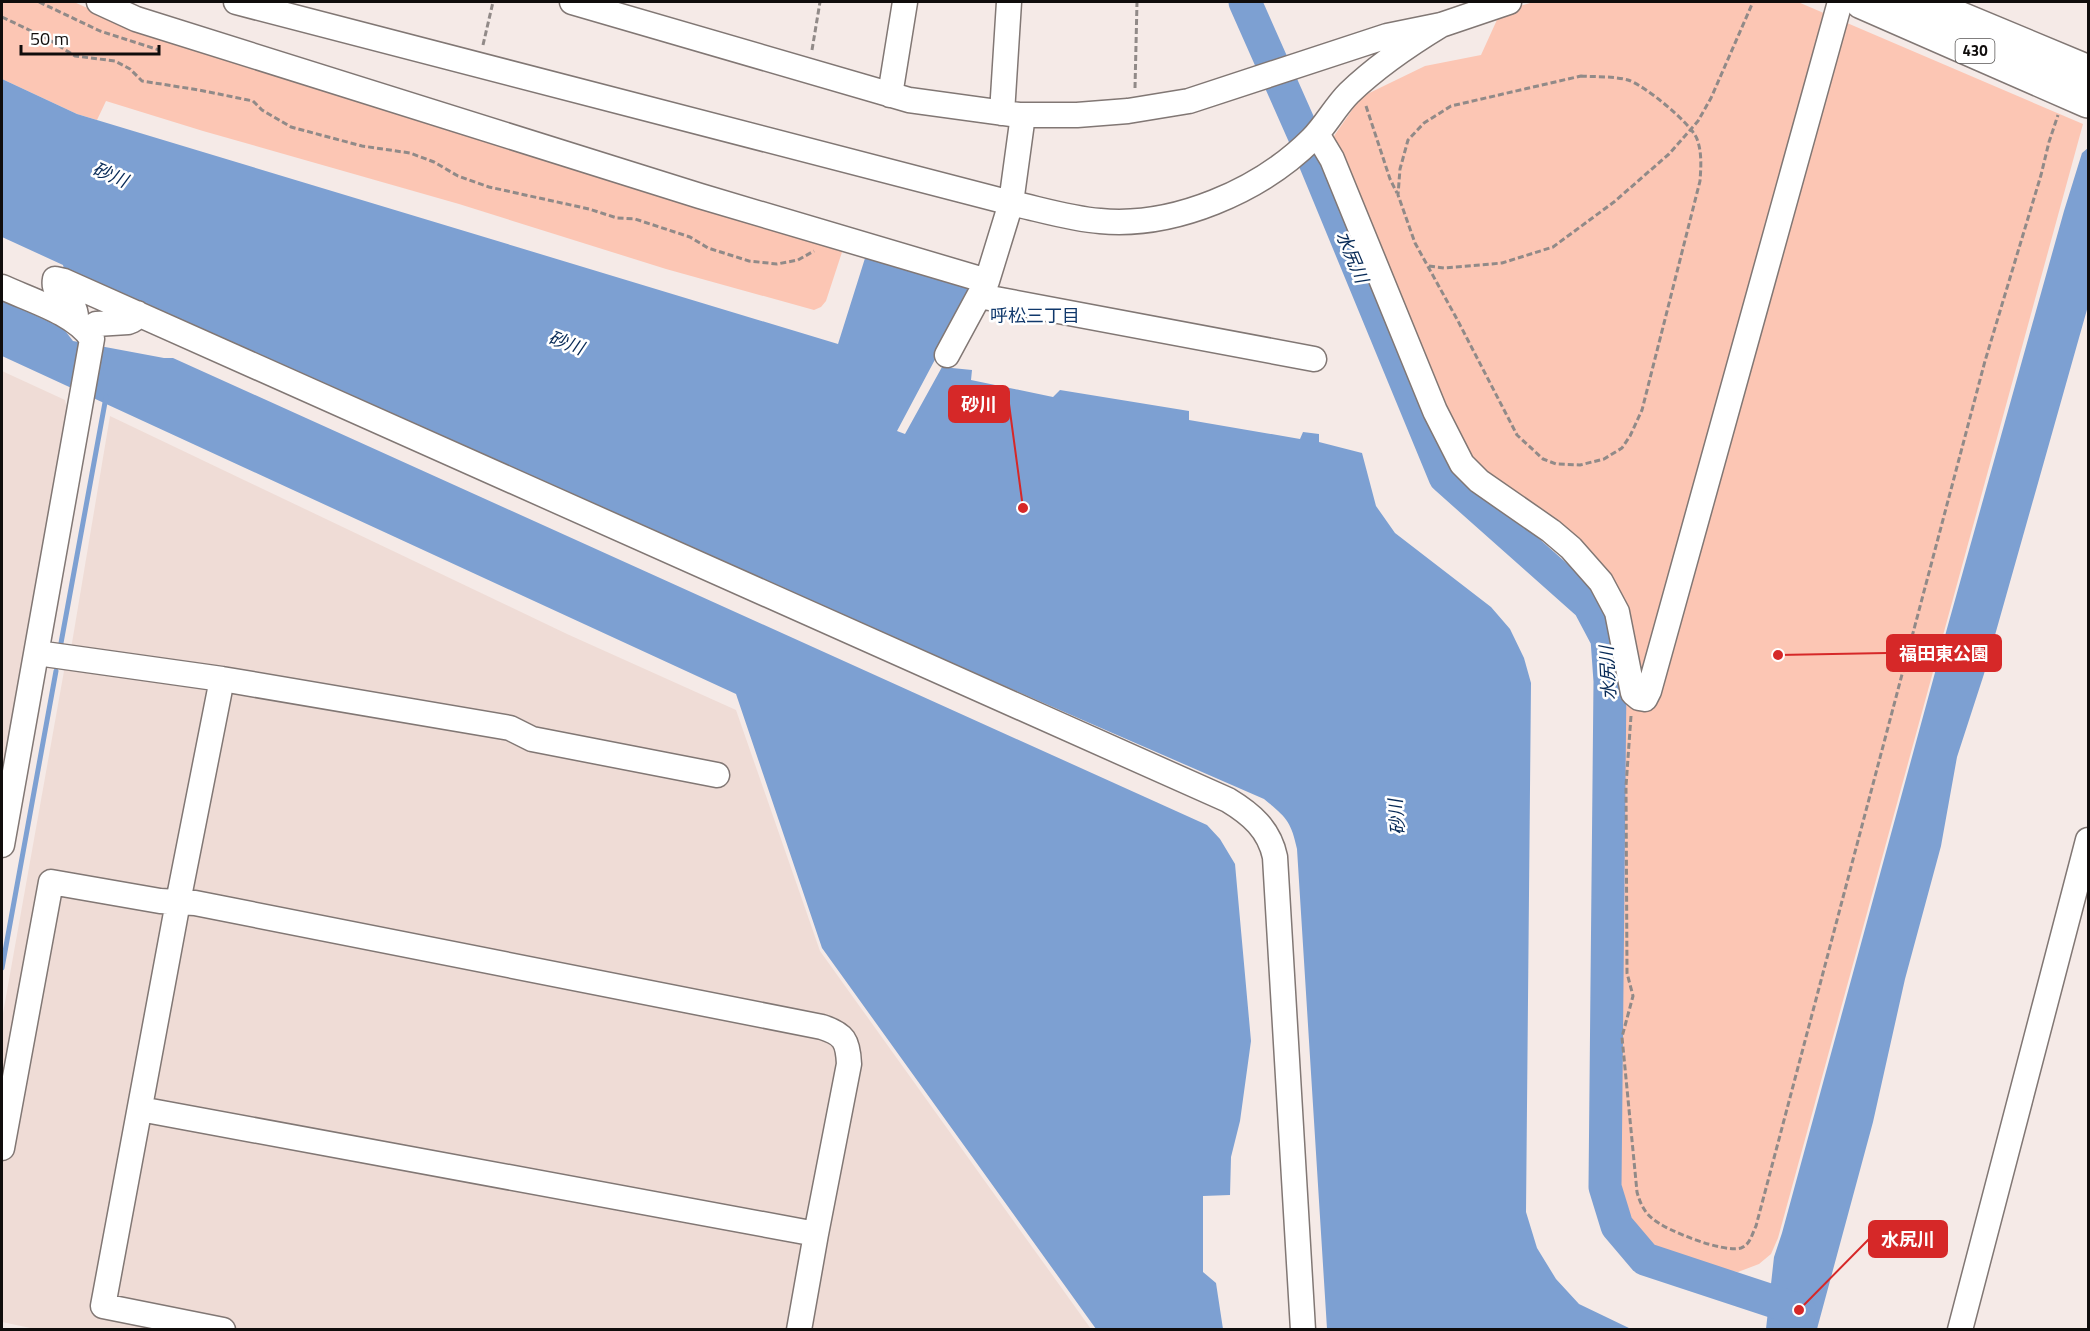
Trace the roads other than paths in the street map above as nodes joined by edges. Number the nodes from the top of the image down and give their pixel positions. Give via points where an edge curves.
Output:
1 (99, 2) edge
2 (236, 2) edge
3 (572, 2) edge
4 (905, 2) edge
5 (1009, 2) edge
6 (1509, 2) edge
7 (1840, 2) edge
8 (1862, 2) edge
9 (1920, 2) edge
10 (1441, 25) junction
11 (2088, 72) edge
12 (890, 95) junction
13 (2074, 107) edge
14 (1012, 114) junction
15 (1309, 141) junction
16 (1011, 203) junction
17 (2, 287) edge
18 (983, 289) junction
19 (137, 314) junction
20 (85, 330) junction
21 (947, 355) dead end
22 (1314, 359) dead end
23 (51, 655) junction
24 (222, 679) junction
25 (717, 775) dead end
26 (2088, 840) edge
27 (2, 845) edge
28 (178, 902) junction
29 (140, 1109) junction
30 (2, 1148) edge
31 (816, 1234) junction
32 (223, 1329) edge
33 (799, 1329) edge
34 (1303, 1329) edge
35 (1960, 1329) edge

1 - 18 street via 136,19
2 - 16 street
3 - 12 street
4 - 12 street
5 - 14 street
6 - 10 street
7 - 15 street via 1645,699 1633,693 1617,612 1600,582 1571,548 1479,481 1462,464 1435,411 1332,159
8 - 13 highway, 430
9 - 11 highway, 430
10 - 14 street via 1386,36 1189,101 1135,111
10 - 15 street via 1397,52 1358,84
12 - 14 street
14 - 16 street
15 - 16 street via 1232,195 1187,213 1149,221 1100,221
16 - 18 street
17 - 20 street
18 - 21 street
18 - 22 street
19 - 20 street via 128,322 96,324
19 - 20 street via 55,279 56,290 72,303
19 - 34 street via 1228,800 1254,819 1268,837 1275,857
20 - 23 street via 80,417
23 - 24 street
23 - 27 street
24 - 25 street via 510,728 532,739
24 - 28 street
26 - 35 street
28 - 29 street
28 - 30 street via 51,882
28 - 31 street via 838,1032 849,1048 849,1064
29 - 31 street
29 - 32 street via 103,1306
31 - 33 street

